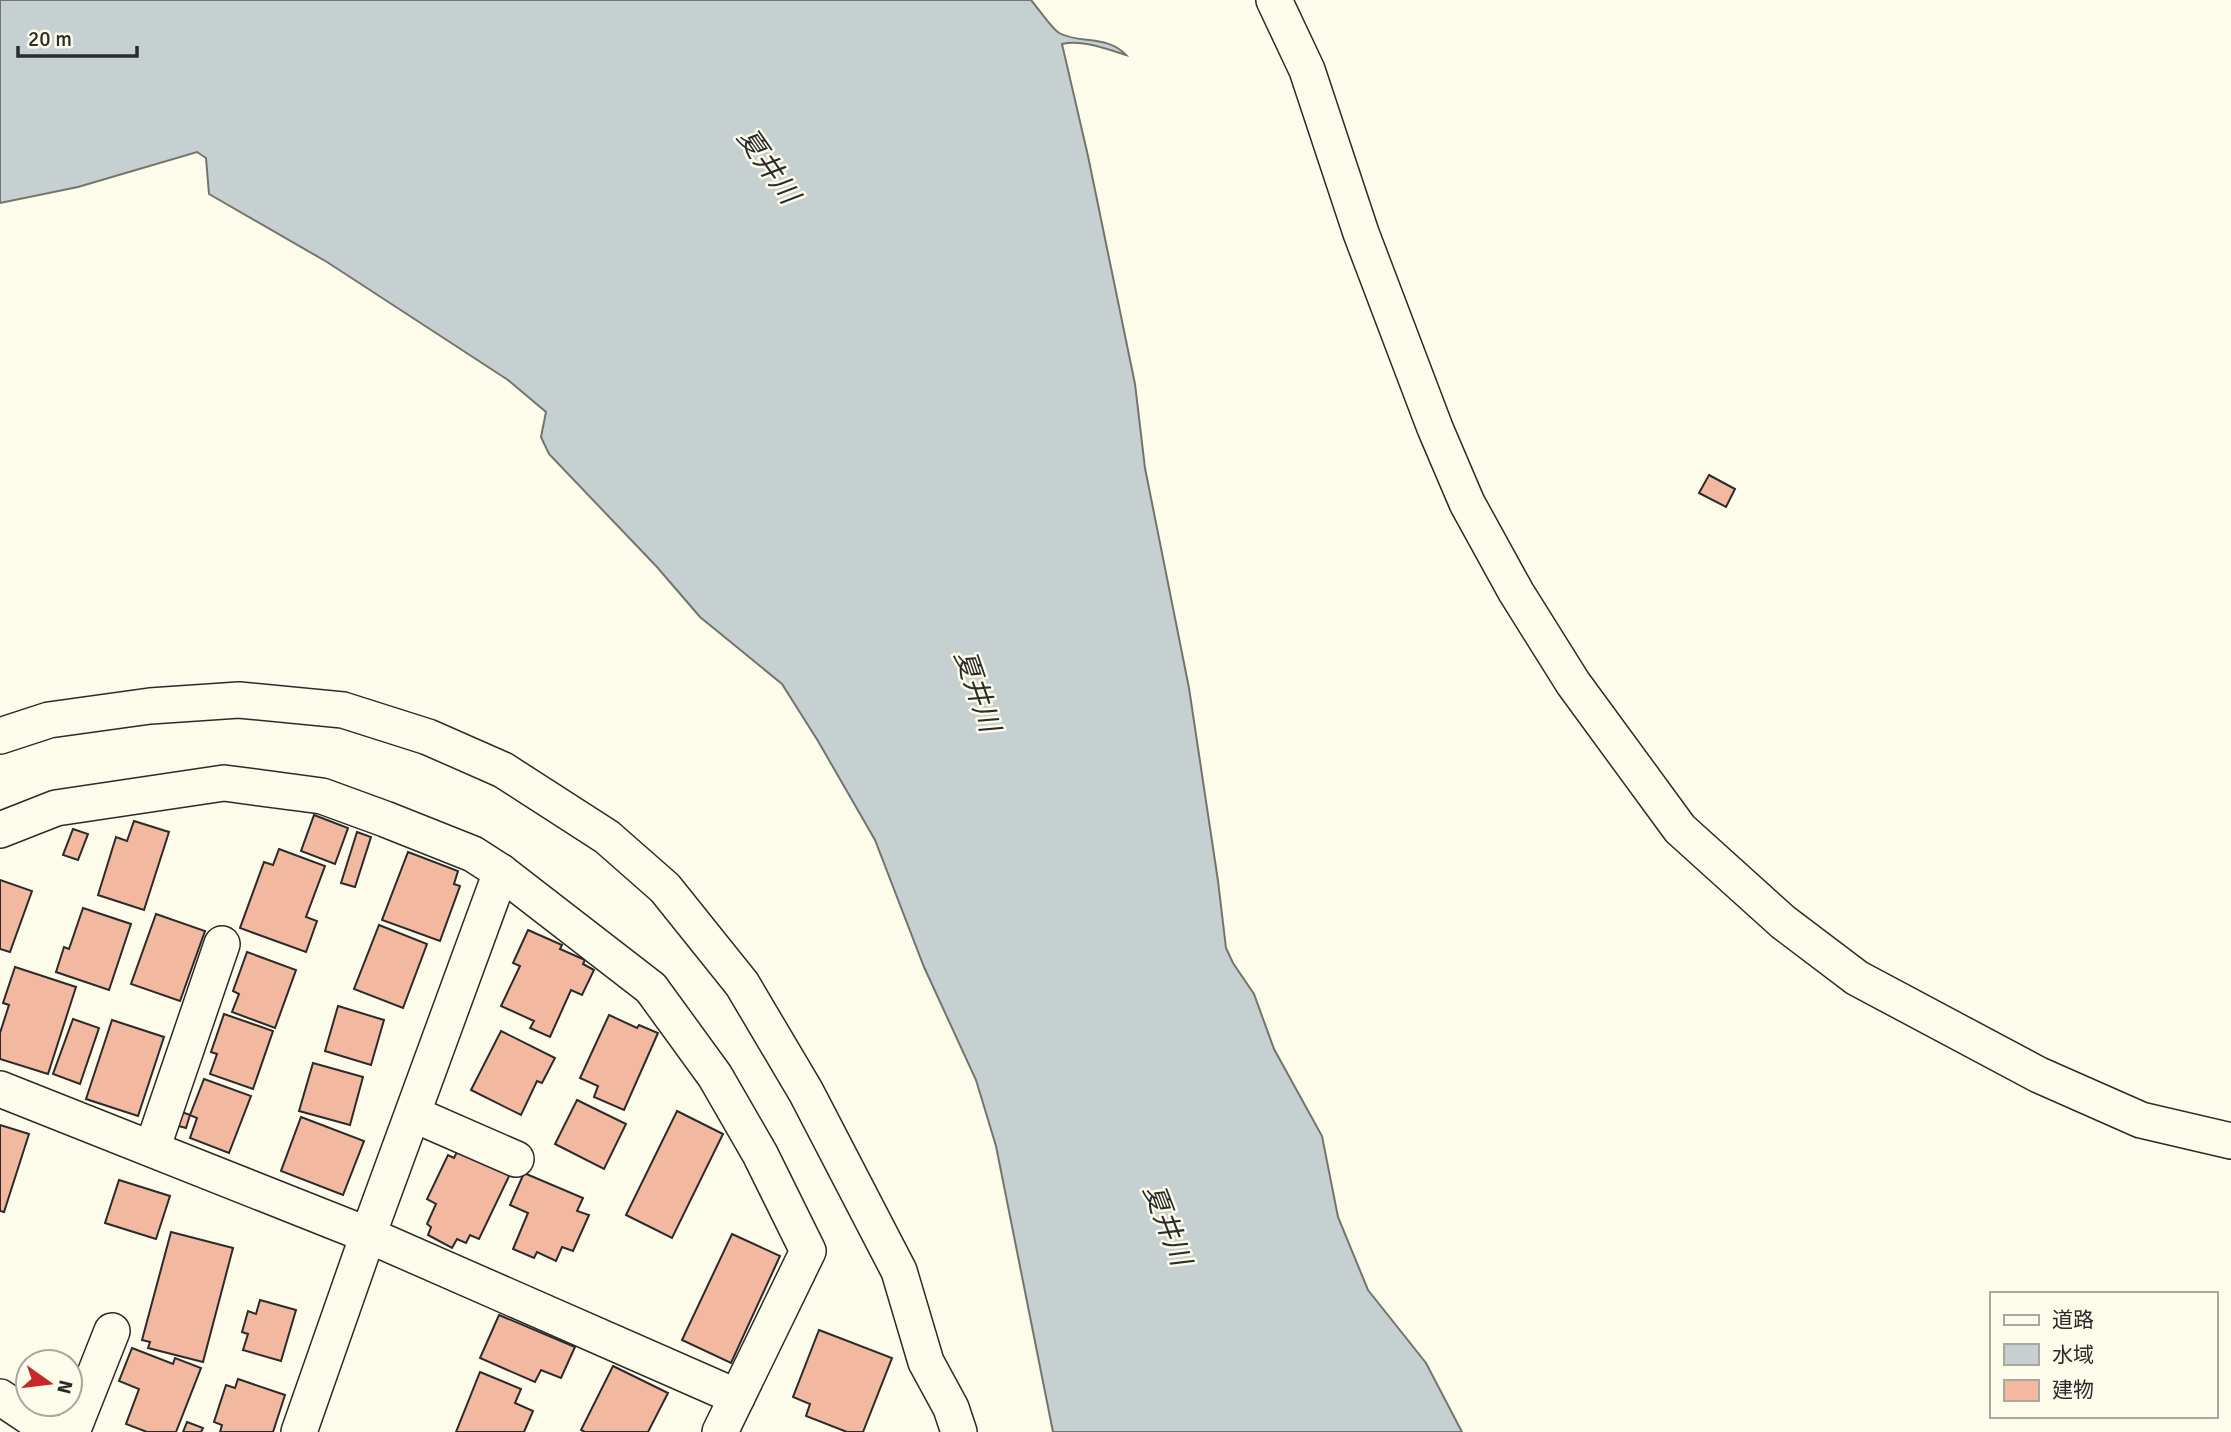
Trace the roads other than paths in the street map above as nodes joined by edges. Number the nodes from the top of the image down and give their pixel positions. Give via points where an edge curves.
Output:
1 (1274, 0) edge
2 (0, 736) edge
3 (0, 830) edge
4 (501, 872) junction
5 (222, 944) dead end
6 (0, 1089) edge
7 (412, 1114) junction
8 (2231, 1141) edge
9 (152, 1149) junction
10 (516, 1159) dead end
11 (368, 1235) junction
12 (112, 1331) dead end
13 (0, 1397) edge
14 (737, 1397) junction
15 (52, 1432) edge
16 (72, 1432) edge
17 (299, 1432) edge
18 (720, 1432) edge
19 (959, 1432) edge

1 - 8 street via 1307,70 1361,233 1467,503 1573,683 1680,829 1783,922 1857,978 2039,1075 2141,1120
2 - 19 street via 49,720 150,706 239,700 343,710 428,737 503,770 607,837 665,888 742,984 806,1092 899,1271 926,1362
3 - 4 street via 56,808 224,783 321,796 473,854
4 - 7 street
4 - 14 street via 651,988 715,1076 808,1251
5 - 9 street
6 - 9 street
7 - 10 street
7 - 11 street
9 - 11 street
11 - 14 street
11 - 17 street
12 - 16 street
13 - 15 street
14 - 18 street

